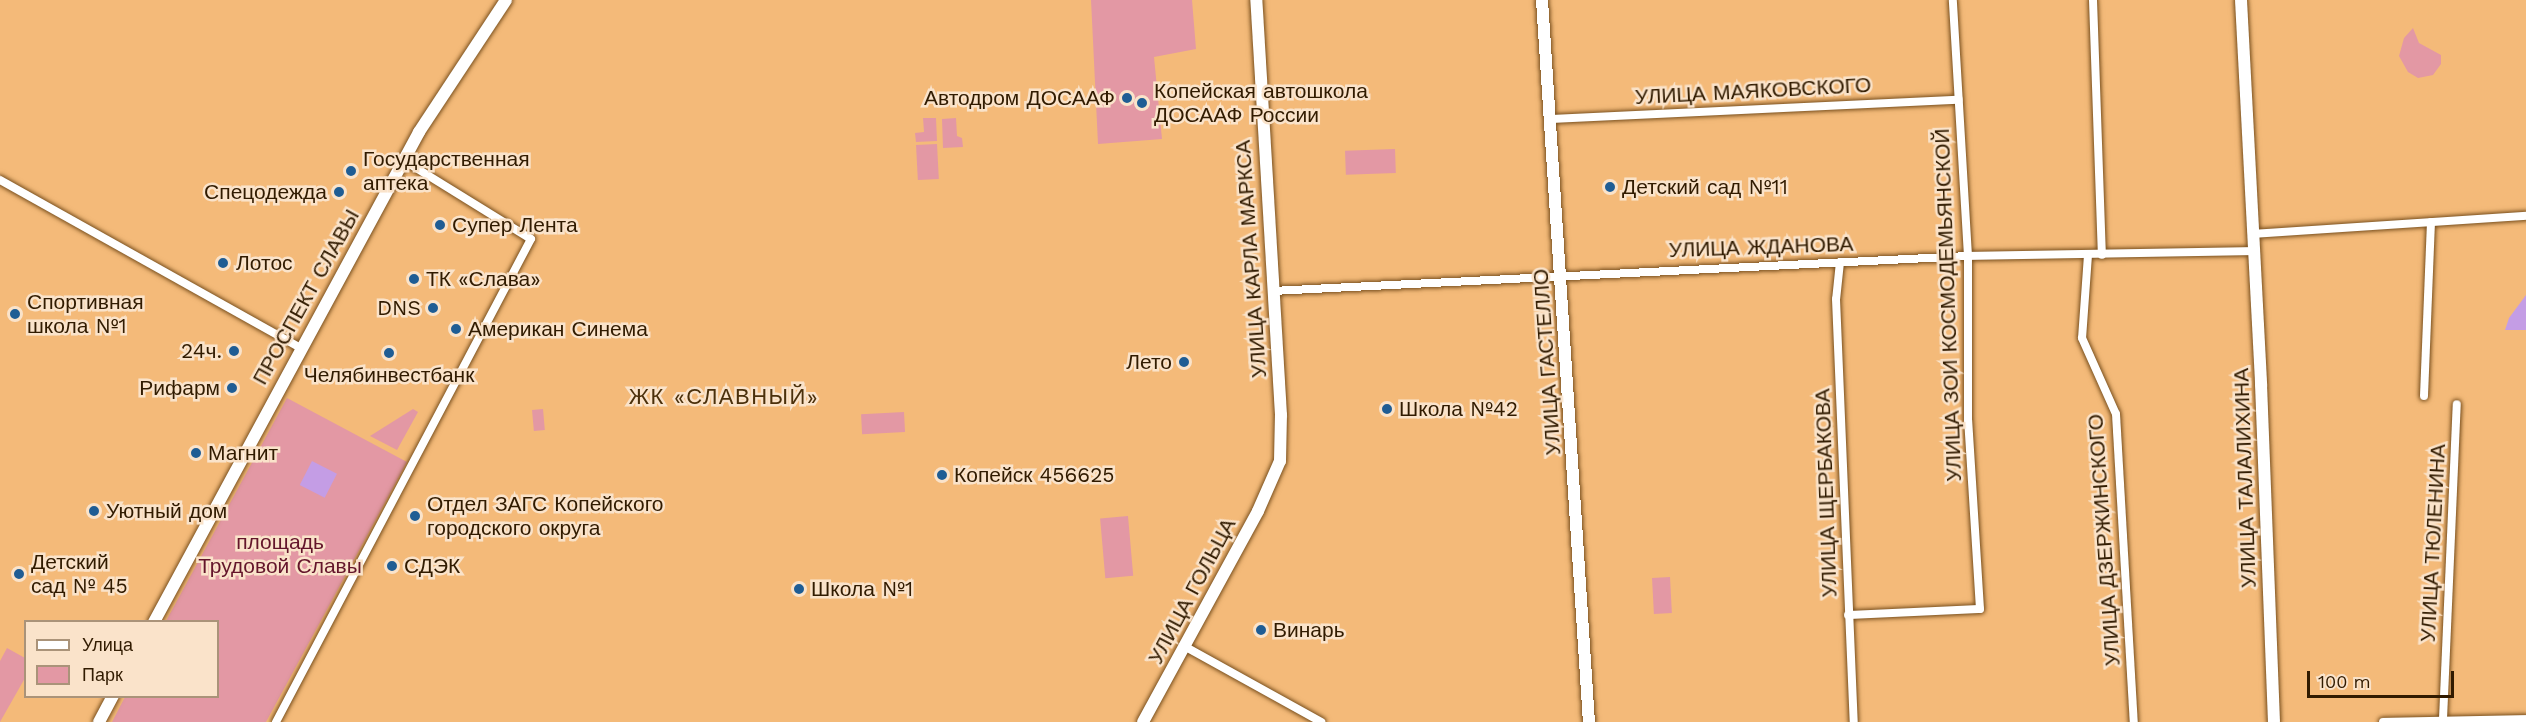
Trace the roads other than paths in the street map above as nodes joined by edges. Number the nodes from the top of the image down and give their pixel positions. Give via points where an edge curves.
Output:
1 (506, 0) edge
2 (1256, 0) edge
3 (1542, 0) edge
4 (1953, 0) edge
5 (2093, 0) edge
6 (2241, 0) edge
7 (1959, 100) junction
8 (1550, 118) junction
9 (403, 160) junction
10 (0, 180) edge
11 (2526, 216) edge
12 (2431, 222) junction
13 (2252, 234) junction
14 (2253, 251) junction
15 (2088, 255) junction
16 (2102, 255) junction
17 (1968, 256) junction
18 (1840, 262) junction
19 (1560, 274) junction
20 (1272, 291) junction
21 (300, 348) junction
22 (2424, 396) dead end
23 (2457, 404) dead end
24 (1274, 477) joint
25 (1848, 615) junction
26 (155, 620) edge
27 (1184, 646) junction
28 (112, 698) edge
29 (2526, 718) edge
30 (2443, 719) junction
31 (99, 722) edge
32 (276, 722) edge
33 (1143, 722) edge
34 (1321, 722) edge
35 (1588, 722) edge
36 (1854, 722) edge
37 (2134, 722) edge
38 (2274, 722) edge
39 (2384, 722) edge

1 - 9 street, ПРОСПЕКТ СЛАВЫ
2 - 20 street, УЛИЦА КАРЛА МАРКСА
3 - 8 street, УЛИЦА ГАСТЕЛЛО
4 - 7 street, УЛИЦА ЗОИ КОСМОДЕМЬЯНСКОЙ
5 - 16 street
6 - 13 street, УЛИЦА ТАЛАЛИХИНА
7 - 8 street, УЛИЦА МАЯКОВСКОГО
7 - 17 street, УЛИЦА ЗОИ КОСМОДЕМЬЯНСКОЙ
8 - 19 street, УЛИЦА ГАСТЕЛЛО
9 - 21 street, ПРОСПЕКТ СЛАВЫ
9 - 32 street via 531,238
10 - 21 street
11 - 12 street
12 - 13 street
12 - 22 street
13 - 14 street, УЛИЦА ТАЛАЛИХИНА
14 - 16 street, УЛИЦА ЖДАНОВА
14 - 38 street, УЛИЦА ТАЛАЛИХИНА
15 - 16 street, УЛИЦА ЖДАНОВА
15 - 17 street, УЛИЦА ЖДАНОВА
15 - 37 street, УЛИЦА ДЗЕРЖИНСКОГО via 2082,338 2116,414
17 - 18 street, УЛИЦА ЖДАНОВА
17 - 25 street, УЛИЦА ЗОИ КОСМОДЕМЬЯНСКОЙ via 1968,420 1980,609
18 - 19 street, УЛИЦА ЖДАНОВА
18 - 25 street, УЛИЦА ЩЕРБАКОВА via 1836,299
19 - 20 street, УЛИЦА ЖДАНОВА
19 - 35 street, УЛИЦА ГАСТЕЛЛО
20 - 24 street, УЛИЦА КАРЛА МАРКСА via 1282,446
21 - 26 street, ПРОСПЕКТ СЛАВЫ
23 - 30 street, УЛИЦА ТЮЛЕНИНА
24 - 27 street, УЛИЦА ГОЛЬЦА
25 - 36 street, УЛИЦА ЩЕРБАКОВА
27 - 33 street, УЛИЦА ГОЛЬЦА
27 - 34 street
28 - 31 street
29 - 30 street
30 - 39 street

